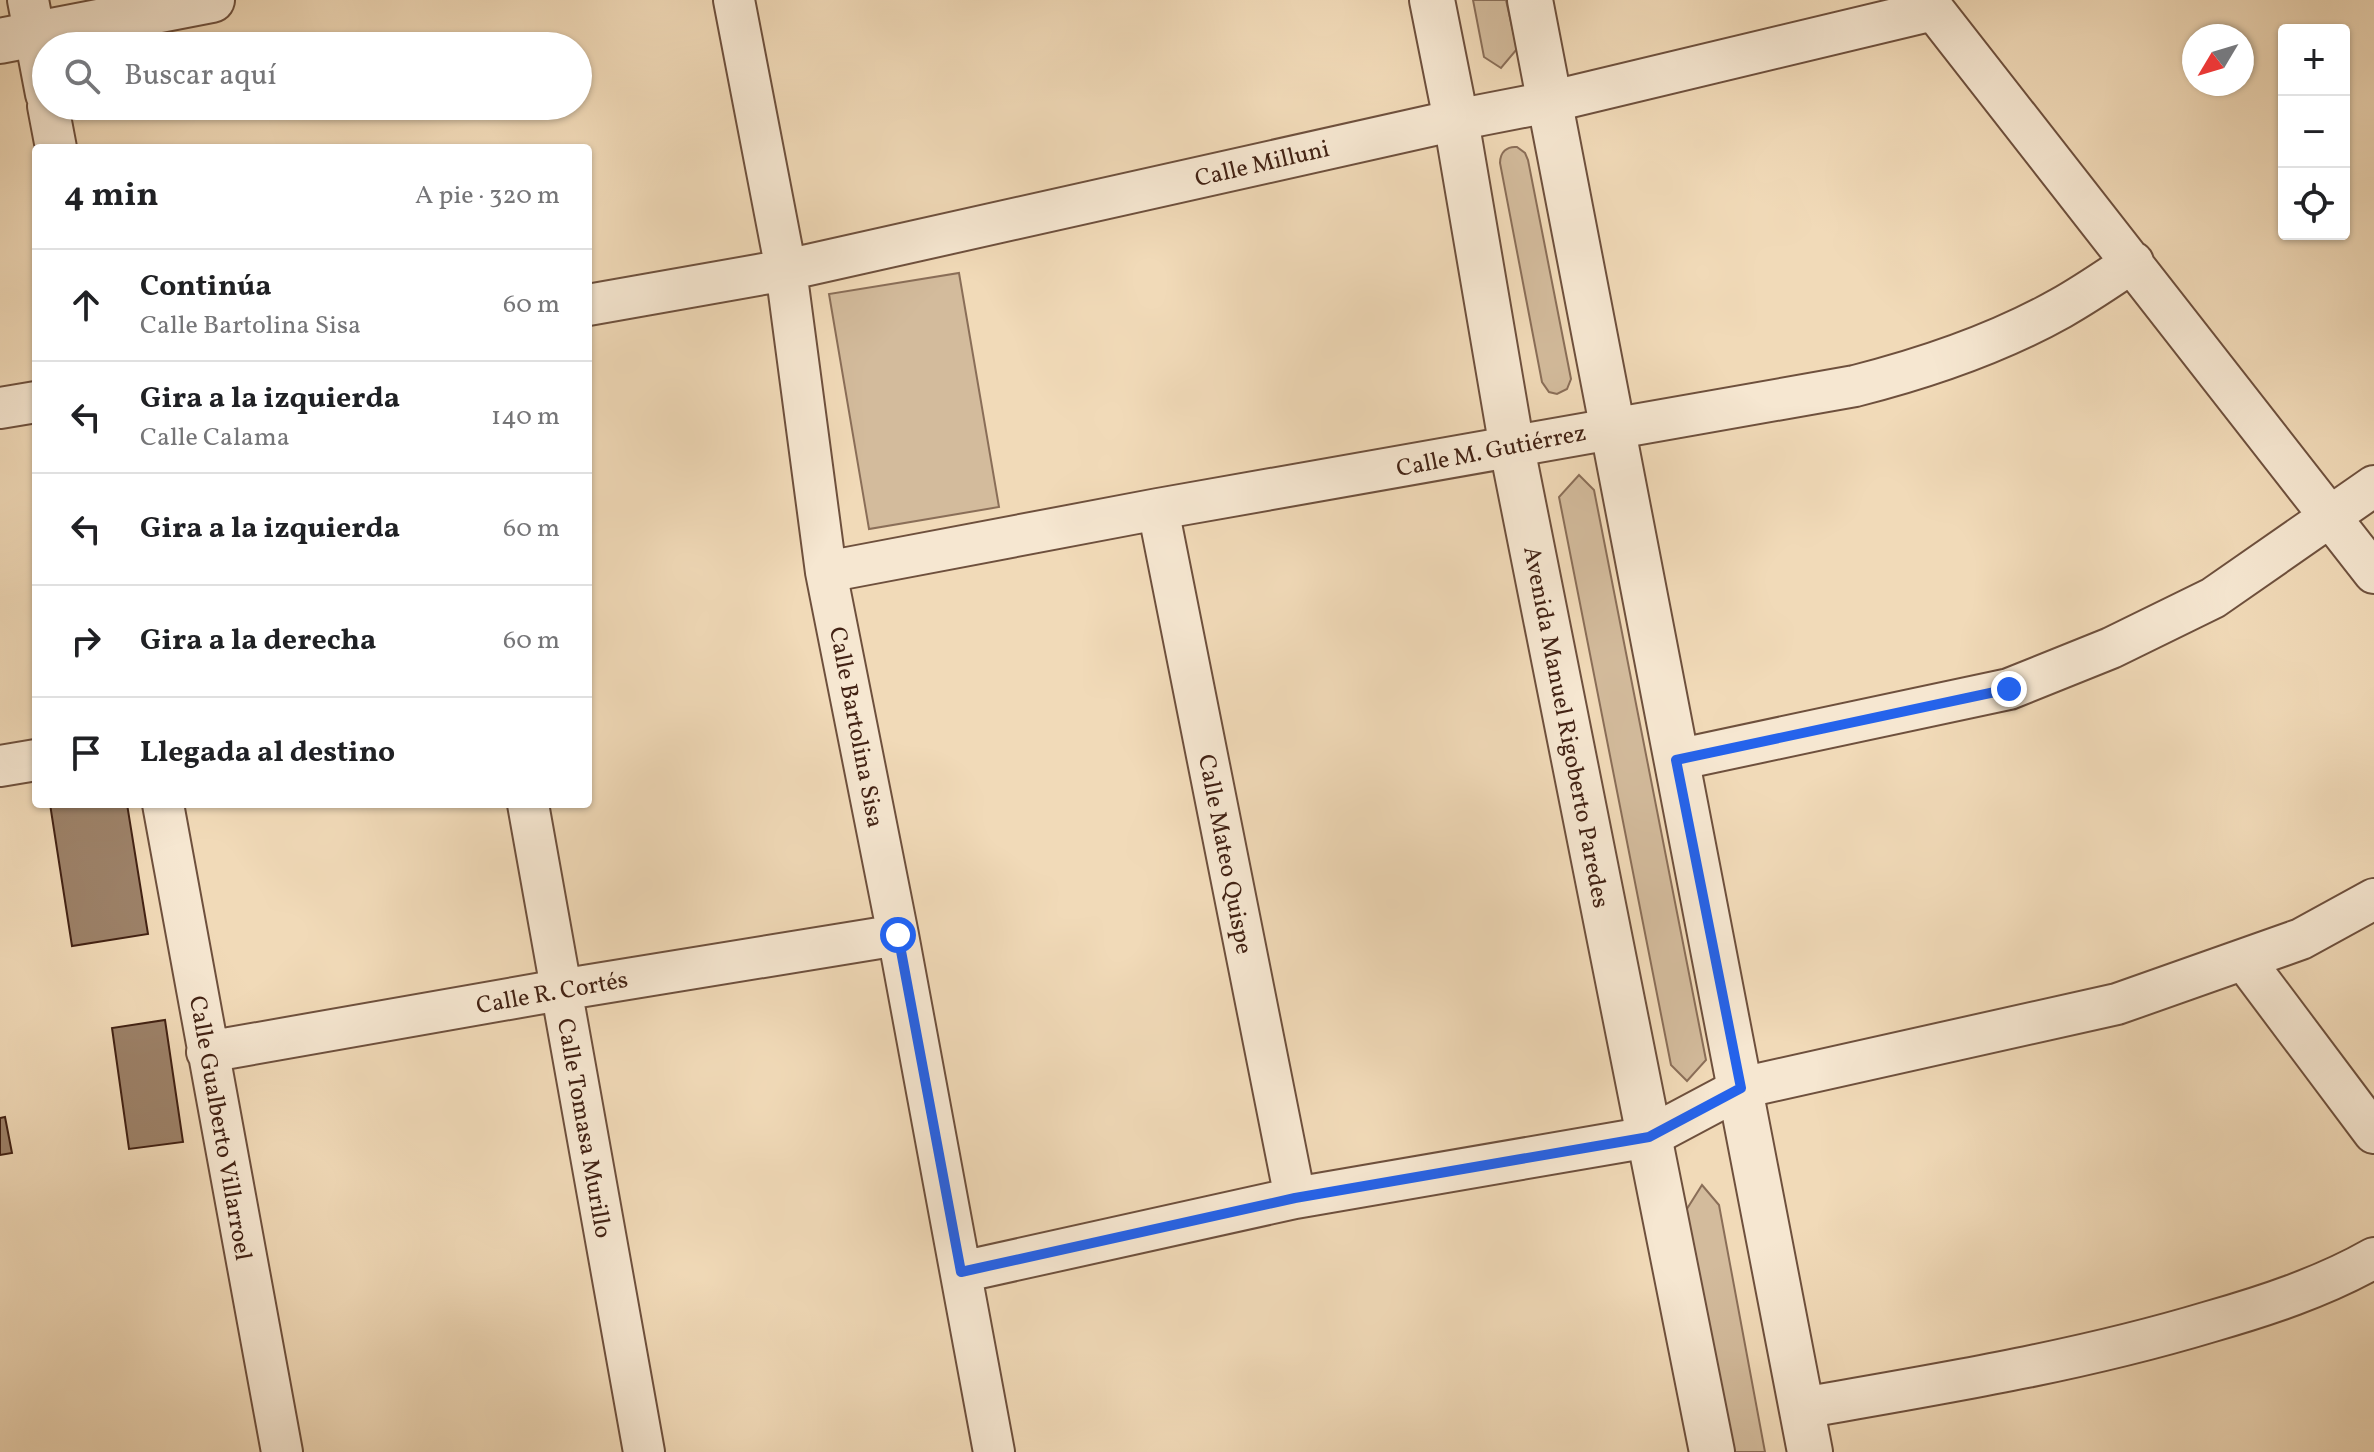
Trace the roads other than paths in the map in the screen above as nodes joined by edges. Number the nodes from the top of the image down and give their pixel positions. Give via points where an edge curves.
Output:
1 (212, 0) edge
2 (734, 0) edge
3 (1432, 0) edge
4 (1530, 0) edge
5 (1930, 5) edge
6 (21, 26) edge
7 (32, 56) edge
8 (1549, 102) junction
9 (51, 120) edge
10 (1456, 120) junction
11 (55, 144) edge
12 (2133, 262) junction
13 (786, 270) junction
14 (592, 304) edge
15 (32, 403) edge
16 (0, 408) edge
17 (1611, 428) junction
18 (1512, 448) junction
19 (2374, 486) edge
20 (1158, 509) junction
21 (2330, 519) junction
22 (826, 572) junction
23 (2374, 573) edge
24 (1676, 760) junction
25 (32, 761) edge
26 (0, 766) edge
27 (164, 808) edge
28 (529, 808) edge
29 (2374, 899) edge
30 (898, 935) junction
31 (2245, 961) junction
32 (560, 990) junction
33 (207, 1052) junction
34 (1741, 1088) junction
35 (2374, 1133) edge
36 (1649, 1137) junction
37 (1295, 1198) junction
38 (2374, 1258) edge
39 (961, 1272) junction
40 (1802, 1408) junction
41 (282, 1452) edge
42 (644, 1452) edge
43 (994, 1452) edge
44 (1712, 1452) edge
45 (1810, 1452) edge

1 - 6 street
2 - 13 street, Calle Bartolina Sisa
3 - 10 street, Avenida Manuel Rigoberto Paredes
4 - 8 street
5 - 8 street, Calle Milluni
5 - 12 street
6 - 7 street
8 - 10 street, Calle Milluni
8 - 17 street
9 - 11 street
10 - 13 street, Calle Milluni
10 - 18 street, Avenida Manuel Rigoberto Paredes
12 - 17 street, Calle M. Gutiérrez via 2060,309 1917,370 1855,386
12 - 21 street
13 - 14 street, Calle Milluni
13 - 22 street, Calle Bartolina Sisa
15 - 16 street
17 - 18 street, Calle M. Gutiérrez
17 - 24 street
18 - 20 street, Calle M. Gutiérrez
18 - 36 street, Avenida Manuel Rigoberto Paredes
19 - 21 street
20 - 22 street, Calle M. Gutiérrez
20 - 37 street, Calle Mateo Quispe
21 - 23 street
21 - 24 street via 2213,598 2111,648 2009,689
22 - 30 street, Calle Bartolina Sisa
24 - 34 street
25 - 26 street
27 - 33 street, Calle Gualberto Villarroel
28 - 32 street, Calle Tomasa Murillo
29 - 31 street via 2301,939
30 - 32 street, Calle R. Cortés
30 - 39 street, Calle Bartolina Sisa
31 - 34 street via 2117,1004
31 - 35 street
32 - 33 street, Calle R. Cortés
32 - 42 street, Calle Tomasa Murillo
33 - 41 street, Calle Gualberto Villarroel
34 - 36 street
34 - 40 street
36 - 37 street
36 - 44 street, Avenida Manuel Rigoberto Paredes
37 - 39 street
38 - 40 street via 2269,1305 2151,1340 2039,1366
39 - 43 street, Calle Bartolina Sisa
40 - 45 street

